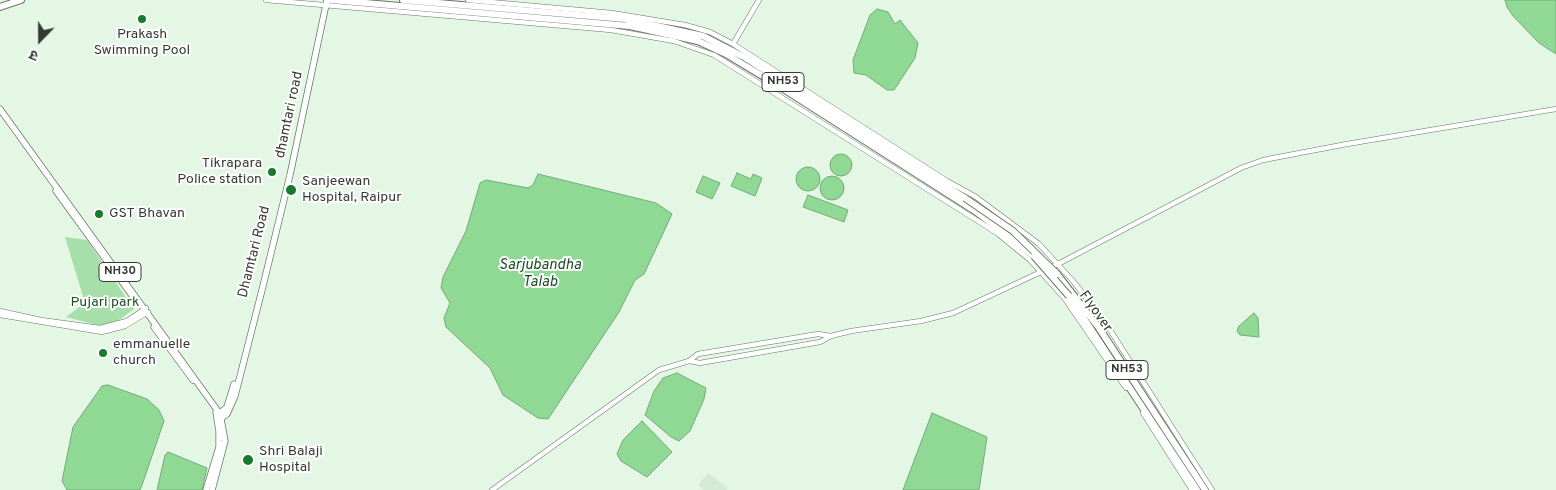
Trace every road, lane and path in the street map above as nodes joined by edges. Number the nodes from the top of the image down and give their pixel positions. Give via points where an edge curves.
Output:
1 (6, 0) edge
2 (21, 0) edge
3 (266, 0) edge
4 (331, 0) edge
5 (403, 0) edge
6 (468, 0) edge
7 (759, 0) edge
8 (0, 2) edge
9 (324, 3) edge
10 (0, 6) edge
11 (507, 12) junction
12 (606, 15) junction
13 (611, 27) junction
14 (733, 44) junction
15 (0, 109) edge
16 (1556, 109) edge
17 (0, 115) edge
18 (946, 183) junction
19 (931, 187) junction
20 (963, 200) junction
21 (1058, 264) junction
22 (1042, 272) junction
23 (0, 310) edge
24 (145, 311) junction
25 (0, 315) edge
26 (831, 336) junction
27 (698, 354) junction
28 (689, 361) junction
29 (700, 363) junction
30 (219, 417) junction
31 (1188, 471) junction
32 (206, 490) edge
33 (212, 490) edge
34 (492, 490) edge
35 (1192, 490) edge
36 (1198, 490) edge
37 (1205, 490) edge
38 (1212, 490) edge

1 - 8 highway
2 - 10 highway
3 - 9 street
4 - 11 highway, NH53
5 - 11 highway, NH53
6 - 12 street
7 - 14 street
9 - 13 street
9 - 30 main road, Dhamtari Road via 262,279 228,404
9 - 30 main road, dhamtari road via 290,175 231,408
11 - 12 highway, NH53
11 - 13 highway, NH53
12 - 14 street via 685,25 710,32
12 - 18 highway, NH53 via 684,30 726,47
13 - 19 highway, NH53 via 675,34 726,54
14 - 18 street
15 - 24 main road, NH30
16 - 21 street via 1263,160 1241,168
17 - 24 main road, NH30
18 - 20 highway, Flyover / NH53
18 - 21 street via 990,207 1039,244
19 - 20 highway, Flyover / NH53
19 - 22 street via 997,233
20 - 31 highway, Flyover / NH53, bridge via 993,216 1030,246 1074,292
21 - 22 street
21 - 38 street via 1105,322
22 - 26 street via 970,307 942,316
22 - 35 street via 1080,320
23 - 24 street via 41,320 100,328 127,321
24 - 25 street via 125,326 102,332
24 - 30 main road, NH30
26 - 27 street via 818,334
26 - 29 street via 820,342
27 - 28 street
27 - 29 street
28 - 29 street
28 - 34 street via 659,370
30 - 32 main road via 219,447
30 - 33 main road, NH30 via 225,441
31 - 36 highway, Flyover / NH53
31 - 37 highway, Flyover / NH53

